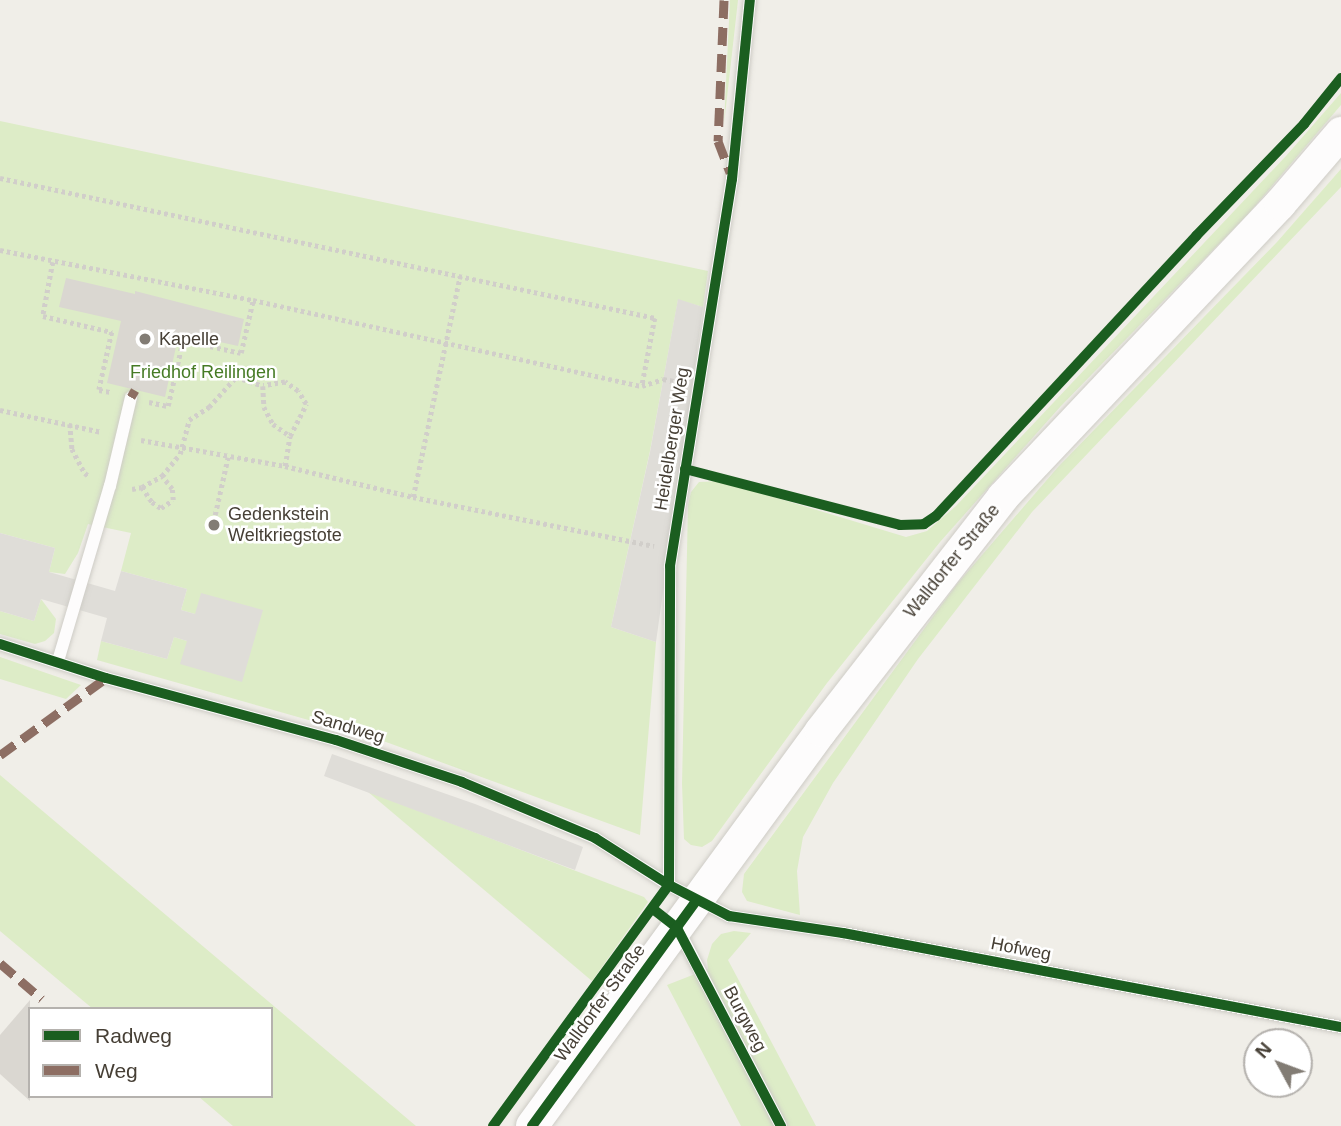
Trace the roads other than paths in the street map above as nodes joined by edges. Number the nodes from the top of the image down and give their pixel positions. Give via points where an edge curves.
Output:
1 (750, 0) edge
2 (1341, 133) edge
3 (131, 397) road end
4 (0, 644) edge
5 (58, 661) junction
6 (668, 885) junction
7 (696, 901) junction
8 (677, 928) junction
9 (1341, 1027) edge
10 (532, 1126) edge
11 (781, 1126) edge

1 - 6 lane, Heidelberger Weg via 732,179 670,566
2 - 7 street, Walldorfer Straße via 1280,204 1003,497 901,625
3 - 5 lane
4 - 5 lane, Sandweg
5 - 6 lane, Sandweg via 336,740 462,782 594,838
6 - 7 lane, Sandweg
7 - 8 street, Walldorfer Straße
7 - 9 lane, Hofweg via 729,916 843,933
8 - 10 street, Walldorfer Straße
8 - 11 lane, Burgweg

